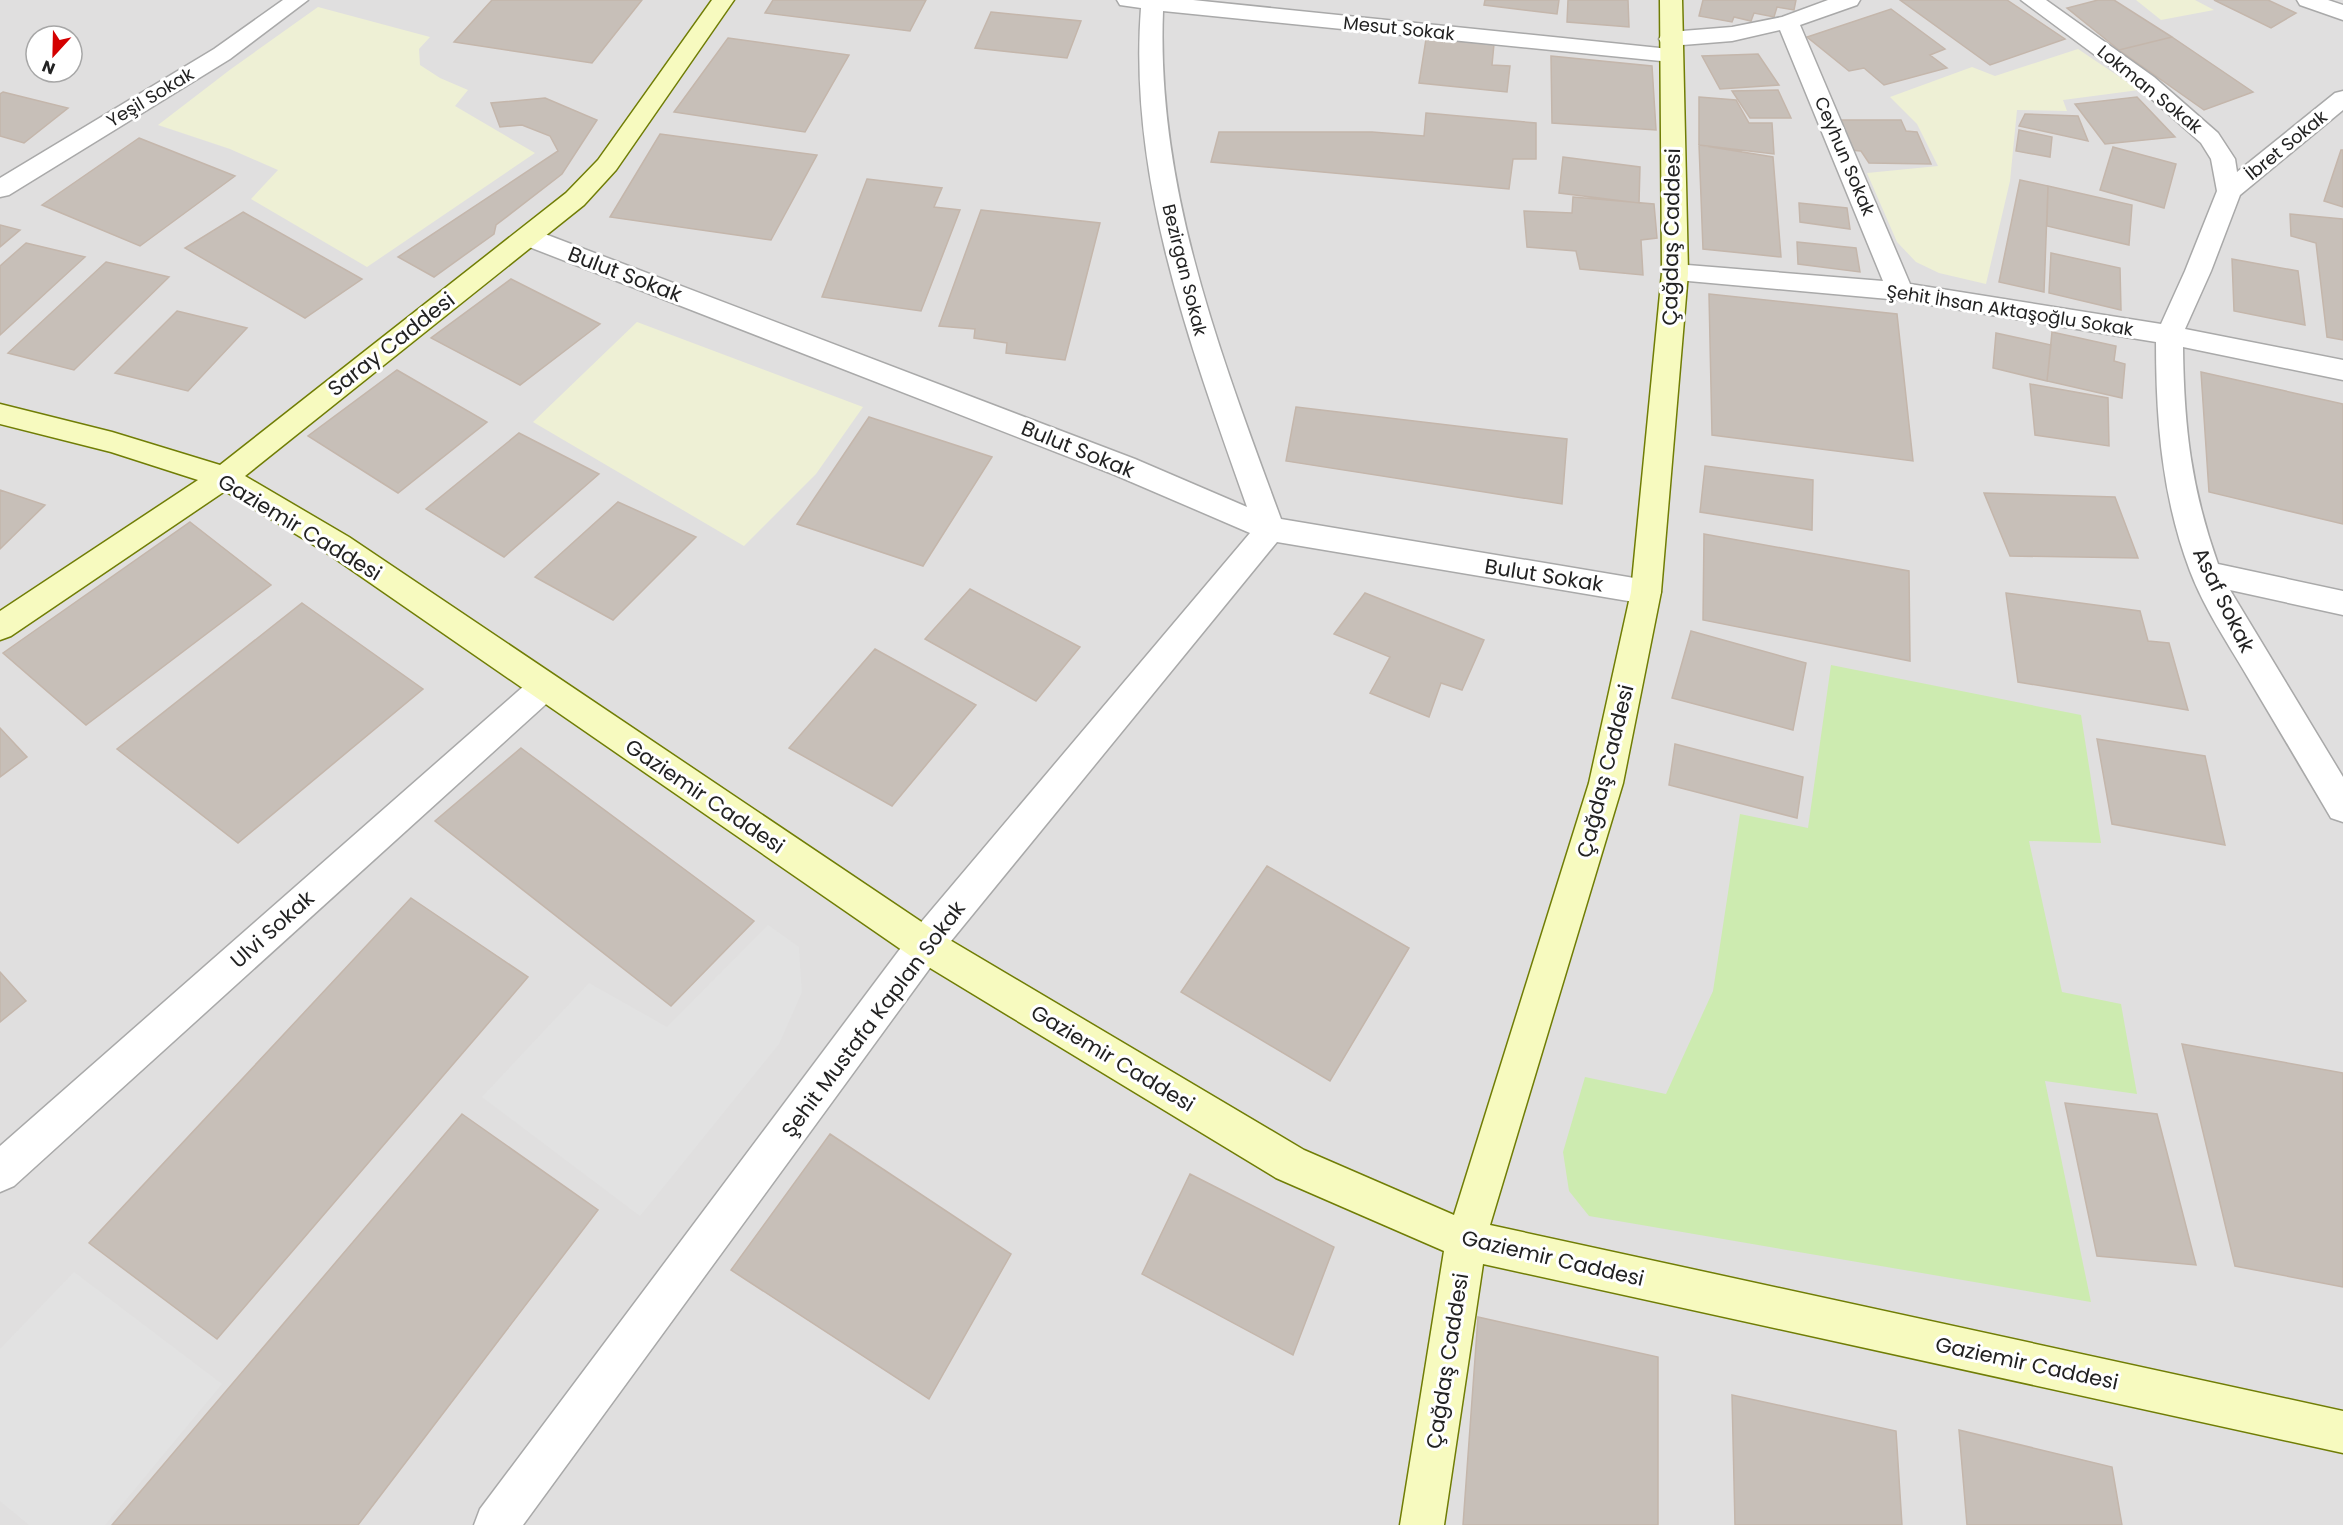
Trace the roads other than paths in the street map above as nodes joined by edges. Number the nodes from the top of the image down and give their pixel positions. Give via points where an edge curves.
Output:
1 (297, 0) edge
2 (723, 0) edge
3 (1671, 0) edge
4 (1849, 0) edge
5 (2032, 0) edge
6 (2308, 0) edge
7 (1144, 1) edge
8 (2343, 13) edge
9 (1788, 22) junction
10 (1671, 47) junction
11 (2343, 98) edge
12 (0, 189) edge
13 (2229, 191) junction
14 (528, 237) junction
15 (1675, 273) junction
16 (1900, 291) junction
17 (2169, 335) junction
18 (2343, 370) edge
19 (0, 414) edge
20 (224, 477) junction
21 (1270, 529) junction
22 (2206, 573) junction
23 (1646, 592) junction
24 (2343, 603) edge
25 (0, 627) edge
26 (544, 687) junction
27 (2343, 807) edge
28 (925, 945) junction
29 (0, 1172) edge
30 (1466, 1240) junction
31 (2343, 1432) edge
32 (496, 1525) edge
33 (1422, 1525) edge

1 - 12 street, Yeşil Sokak via 222,54
2 - 14 street, Saray Caddesi via 607,165 575,199
3 - 10 street, Çağdaş Caddesi
4 - 9 street, Mesut Sokak
5 - 13 street, Lokman Sokak via 2145,82 2210,138 2223,159
6 - 8 street
7 - 10 street, Mesut Sokak
7 - 21 street, Bezirgan Sokak via 1156,137 1176,247 1214,373
9 - 10 street, Mesut Sokak
9 - 16 street, Ceyhun Sokak
10 - 15 street, Çağdaş Caddesi
11 - 13 street, İbret Sokak
13 - 17 street
14 - 20 street, Saray Caddesi
14 - 21 street, Bulut Sokak via 1114,463
15 - 16 street, Şehit İhsan Aktaşoğlu Sokak
15 - 23 street, Çağdaş Caddesi
16 - 17 street, Şehit İhsan Aktaşoğlu Sokak
17 - 18 street, Şehit İhsan Aktaşoğlu Sokak
17 - 22 street, Asaf Sokak via 2170,408 2179,481
19 - 20 street, Gaziemir Caddesi via 112,442
20 - 25 street, Saray Caddesi
20 - 26 street, Gaziemir Caddesi via 338,545
21 - 23 street, Bulut Sokak
21 - 28 street, Şehit Mustafa Kaplan Sokak
22 - 24 street
22 - 27 street, Asaf Sokak via 2249,654
23 - 30 street, Çağdaş Caddesi via 1606,783
26 - 28 street, Gaziemir Caddesi
26 - 29 street, Ulvi Sokak
28 - 30 street, Gaziemir Caddesi via 1290,1164
28 - 32 street, Şehit Mustafa Kaplan Sokak
30 - 31 street, Gaziemir Caddesi
30 - 33 street, Çağdaş Caddesi

